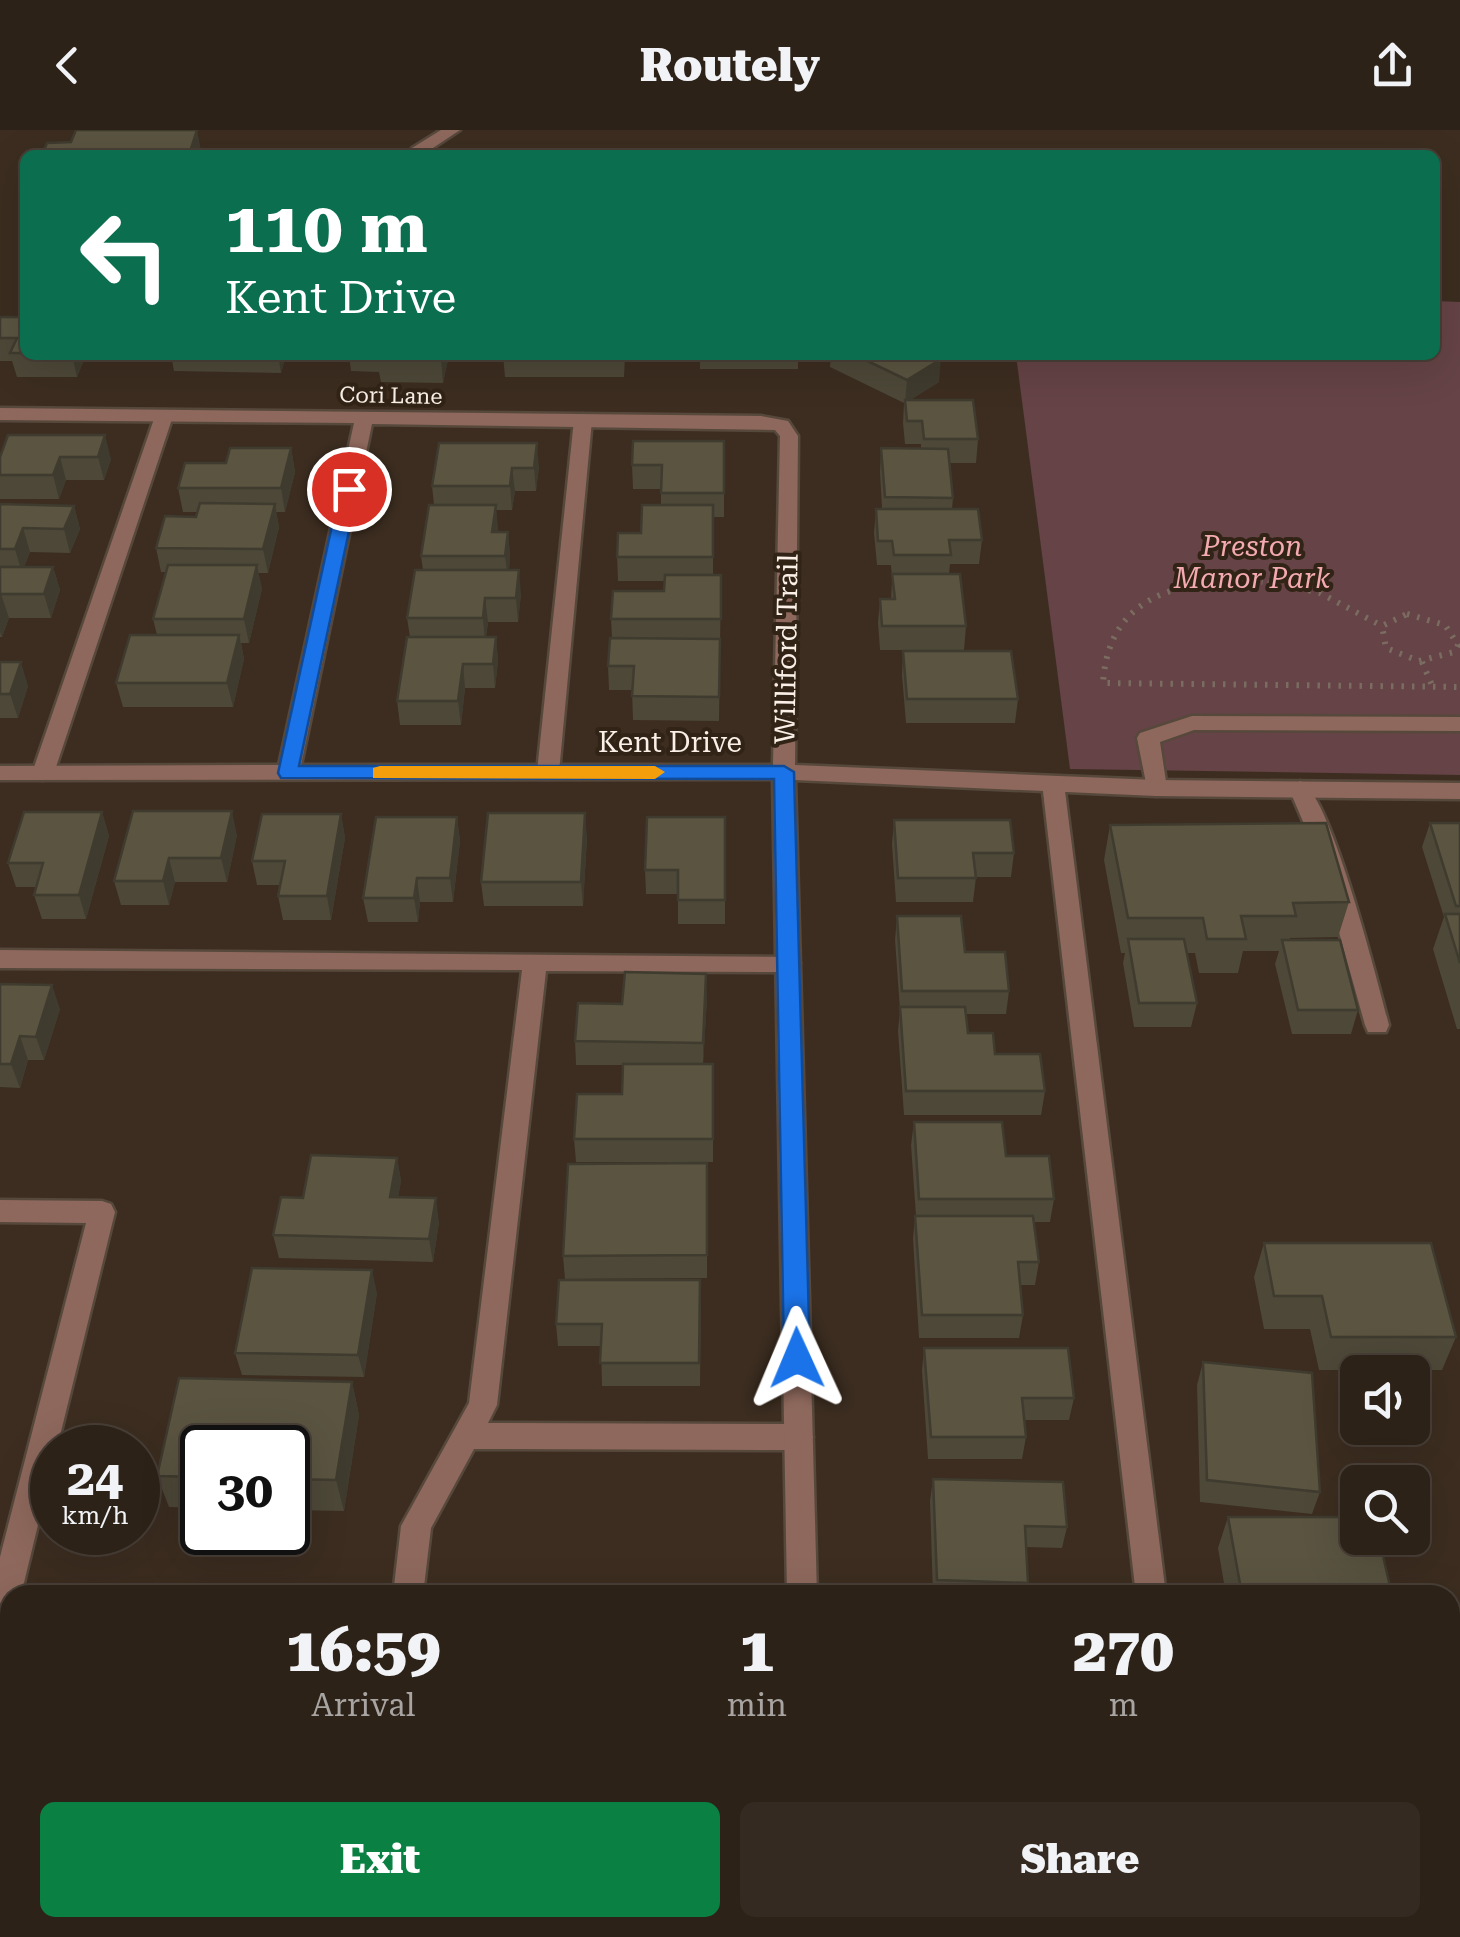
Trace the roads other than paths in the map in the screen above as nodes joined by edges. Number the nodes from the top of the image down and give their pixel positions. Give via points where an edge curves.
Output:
1 (452, 130) edge
2 (421, 150) edge
3 (0, 414) edge
4 (164, 416) junction
5 (364, 418) junction
6 (583, 420) junction
7 (781, 425) joint
8 (1460, 724) edge
9 (548, 772) junction
10 (784, 772) junction
11 (0, 773) edge
12 (43, 773) junction
13 (288, 773) junction
14 (1052, 784) junction
15 (1156, 788) junction
16 (1300, 789) junction
17 (1460, 791) edge
18 (0, 959) edge
19 (535, 962) junction
20 (788, 962) junction
21 (1377, 1025) dead end
22 (0, 1212) edge
23 (465, 1436) junction
24 (798, 1437) junction
25 (8, 1585) edge
26 (409, 1585) edge
27 (802, 1585) edge
28 (1150, 1585) edge

1 - 2 street
3 - 4 street, Cori Lane
4 - 5 street, Cori Lane
4 - 12 street
5 - 6 street, Cori Lane
5 - 13 street
6 - 7 street, Cori Lane
6 - 9 street
7 - 10 street, Williford Trail via 789,436
8 - 15 street via 1192,723 1148,738
9 - 10 street, Kent Drive
9 - 13 street, Kent Drive
10 - 14 street, Kent Drive
10 - 20 street, Williford Trail
11 - 12 street, Kent Drive
12 - 13 street, Kent Drive
14 - 15 street, Kent Drive
14 - 28 street
15 - 16 street, Kent Drive
16 - 17 street, Kent Drive
16 - 21 street via 1329,854
18 - 19 street
19 - 20 street
19 - 23 street via 483,1405
20 - 24 street, Williford Trail
22 - 25 street via 102,1212
23 - 24 street
23 - 26 street via 416,1526
24 - 27 street, Williford Trail

